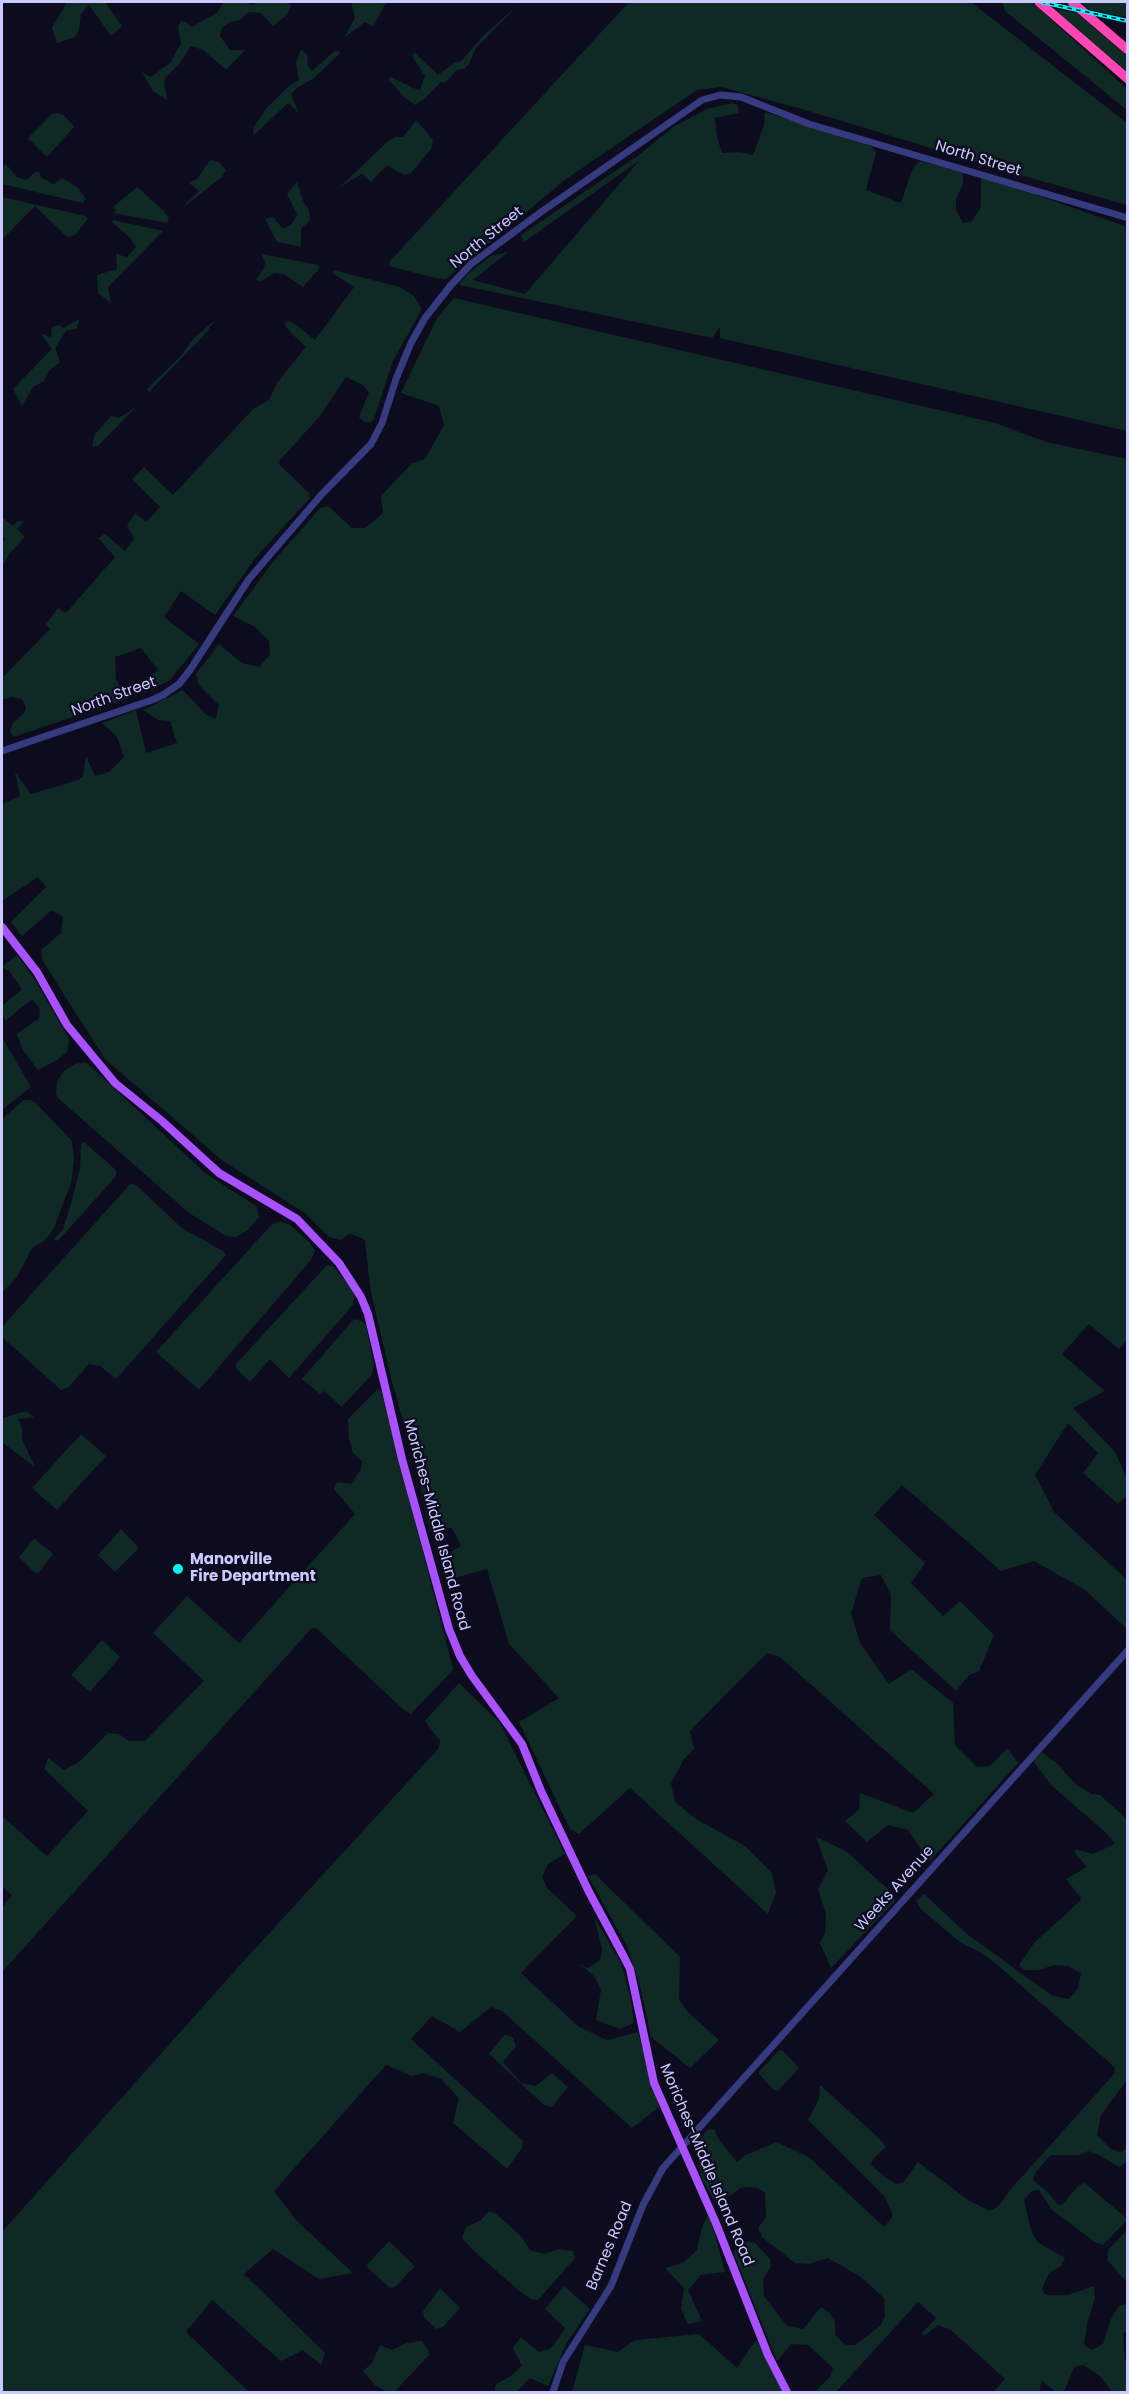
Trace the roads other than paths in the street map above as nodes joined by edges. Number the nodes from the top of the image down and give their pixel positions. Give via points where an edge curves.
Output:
1 (1039, 2) edge
2 (1072, 2) edge
3 (1128, 50) edge
4 (1128, 80) edge
5 (1128, 218) edge
6 (2, 751) edge
7 (2, 927) edge
8 (1128, 1650) edge
9 (682, 2146) junction
10 (553, 2392) edge
11 (787, 2392) edge

1 - 4 highway
2 - 3 highway
5 - 6 street, North Street via 802,122 741,97 720,95 702,100 541,212 471,264 451,285 411,342 371,444 249,579 179,684 152,700
7 - 9 main road, Moriches-Middle Island Road via 37,972 67,1025 115,1083 219,1173 297,1219 339,1263 361,1297 449,1629 472,1676 522,1744 589,1892 624,1957 654,2083
8 - 9 street, Weeks Avenue
9 - 10 street, Barnes Road via 656,2179 615,2276 562,2362
9 - 11 main road, Moriches-Middle Island Road

